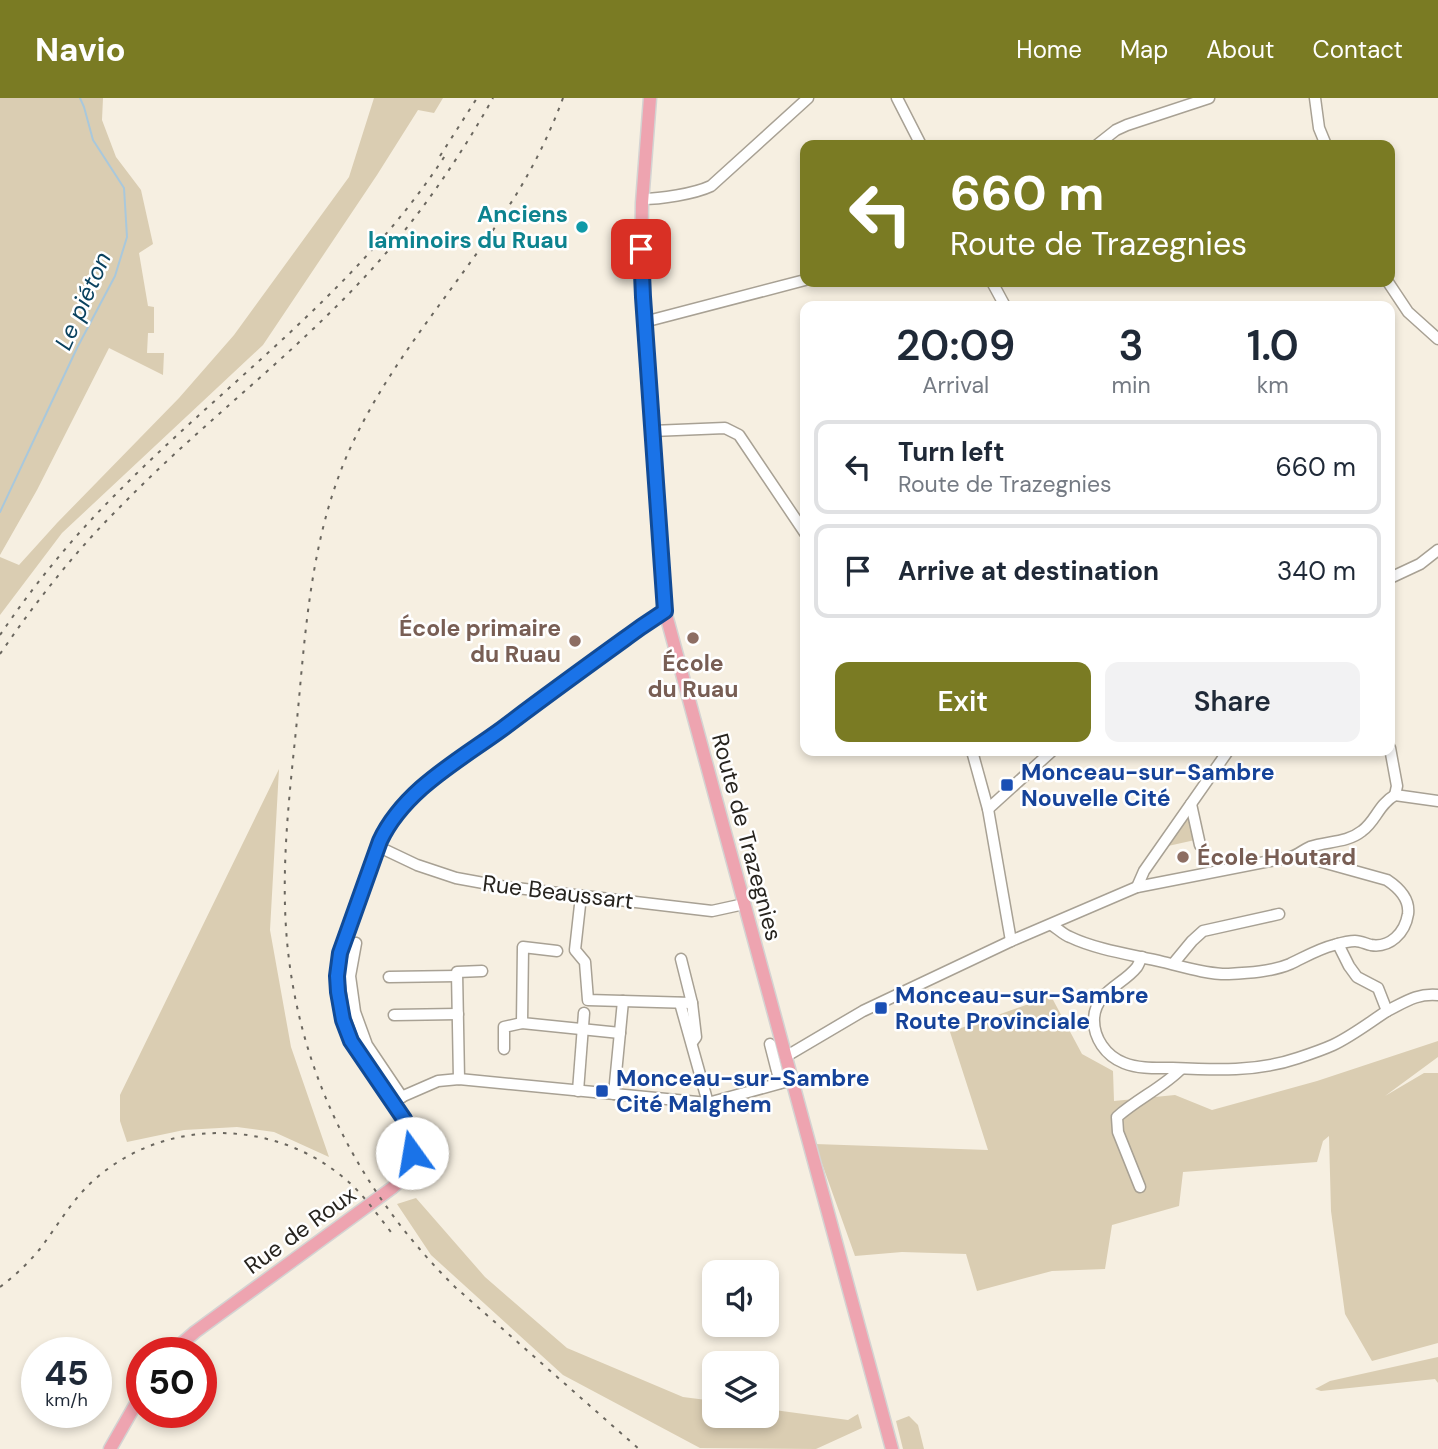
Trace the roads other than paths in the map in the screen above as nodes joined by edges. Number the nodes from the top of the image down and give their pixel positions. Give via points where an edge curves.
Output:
1 (650, 98) edge
2 (808, 98) edge
3 (897, 98) edge
4 (1209, 98) edge
5 (1315, 98) edge
6 (919, 140) edge
7 (1103, 140) edge
8 (1324, 140) edge
9 (642, 199) junction
10 (800, 281) edge
11 (1391, 287) edge
12 (644, 322) junction
13 (1438, 340) edge
14 (652, 431) junction
15 (800, 526) edge
16 (1438, 550) edge
17 (1395, 576) edge
18 (665, 611) junction
19 (973, 756) edge
20 (1046, 756) edge
21 (1225, 756) edge
22 (1391, 756) edge
23 (1395, 795) junction
24 (1438, 801) edge
25 (1191, 804) junction
26 (988, 809) junction
27 (1200, 845) dead end
28 (377, 846) junction
29 (1297, 855) junction
30 (1137, 887) junction
31 (581, 896) junction
32 (744, 904) junction
33 (1279, 914) dead end
34 (1052, 925) junction
35 (1011, 941) junction
36 (356, 943) dead end
37 (1338, 944) junction
38 (557, 951) dead end
39 (1142, 957) junction
40 (681, 958) dead end
41 (1173, 964) junction
42 (482, 971) dead end
43 (457, 976) junction
44 (389, 977) dead end
45 (1438, 995) edge
46 (623, 1002) junction
47 (680, 1003) junction
48 (692, 1003) junction
49 (1387, 1011) junction
50 (584, 1013) dead end
51 (458, 1014) junction
52 (394, 1015) dead end
53 (522, 1023) junction
54 (582, 1029) junction
55 (620, 1033) junction
56 (692, 1044) junction
57 (769, 1044) dead end
58 (504, 1049) dead end
59 (785, 1057) junction
60 (1181, 1069) junction
61 (459, 1079) junction
62 (786, 1082) junction
63 (578, 1091) junction
64 (614, 1094) junction
65 (397, 1099) junction
66 (708, 1103) junction
67 (1140, 1187) dead end
68 (189, 1337) edge
69 (126, 1421) edge
70 (110, 1449) edge
71 (892, 1449) edge

1 - 9 main road, Route de Trazegnies
2 - 9 street via 711,186
3 - 6 street
4 - 7 street via 1126,125
5 - 8 street
9 - 12 main road, Route de Trazegnies
10 - 12 street
11 - 13 street via 1408,312
12 - 14 main road, Route de Trazegnies
14 - 15 street via 725,428 739,435
14 - 18 main road, Route de Trazegnies
16 - 17 street
18 - 28 main road, Rue de Roux via 425,785 400,810
18 - 32 main road, Route de Trazegnies
19 - 26 street
20 - 26 street
21 - 25 street
22 - 23 street
23 - 24 street
23 - 29 street via 1382,804 1362,832
25 - 27 street
25 - 30 street
26 - 35 street
28 - 31 street, Rue Beaussart via 456,878
28 - 65 main road, Rue de Roux via 340,953 337,986 351,1041
29 - 30 street
29 - 37 street via 1387,880 1405,898 1407,922 1394,939 1383,944
30 - 34 street
31 - 32 street, Rue Beaussart via 712,911
31 - 46 street via 575,950 585,962 588,1000
32 - 59 main road, Route de Trazegnies
33 - 41 street via 1203,931
34 - 35 street
34 - 39 street via 1068,937
35 - 59 street via 863,1011
36 - 65 street, Rue de Roux via 350,976 355,1012
37 - 41 street via 1257,972 1223,974
37 - 49 street via 1357,976 1378,988
38 - 53 street via 523,947
39 - 41 street
39 - 60 street via 1137,967 1100,998 1095,1031 1100,1044 1126,1064
40 - 48 street
42 - 43 street via 457,972
43 - 44 street
43 - 51 street
45 - 49 street via 1424,994
46 - 47 street
46 - 55 street
47 - 48 street
47 - 56 street
48 - 56 street via 696,1037
49 - 60 street via 1334,1045 1268,1066
50 - 54 street
51 - 52 street
51 - 61 street
53 - 54 street
53 - 58 street via 504,1027
54 - 55 street
54 - 63 street
55 - 64 street
56 - 66 street
57 - 62 street
59 - 62 main road, Route de Trazegnies
60 - 67 street via 1117,1117 1118,1132
61 - 63 street
61 - 65 street via 438,1082
62 - 66 street
62 - 71 main road, Route de Trazegnies
63 - 64 street
64 - 66 street
65 - 68 main road, Rue de Roux via 411,1139 410,1162 403,1178
69 - 70 main road

